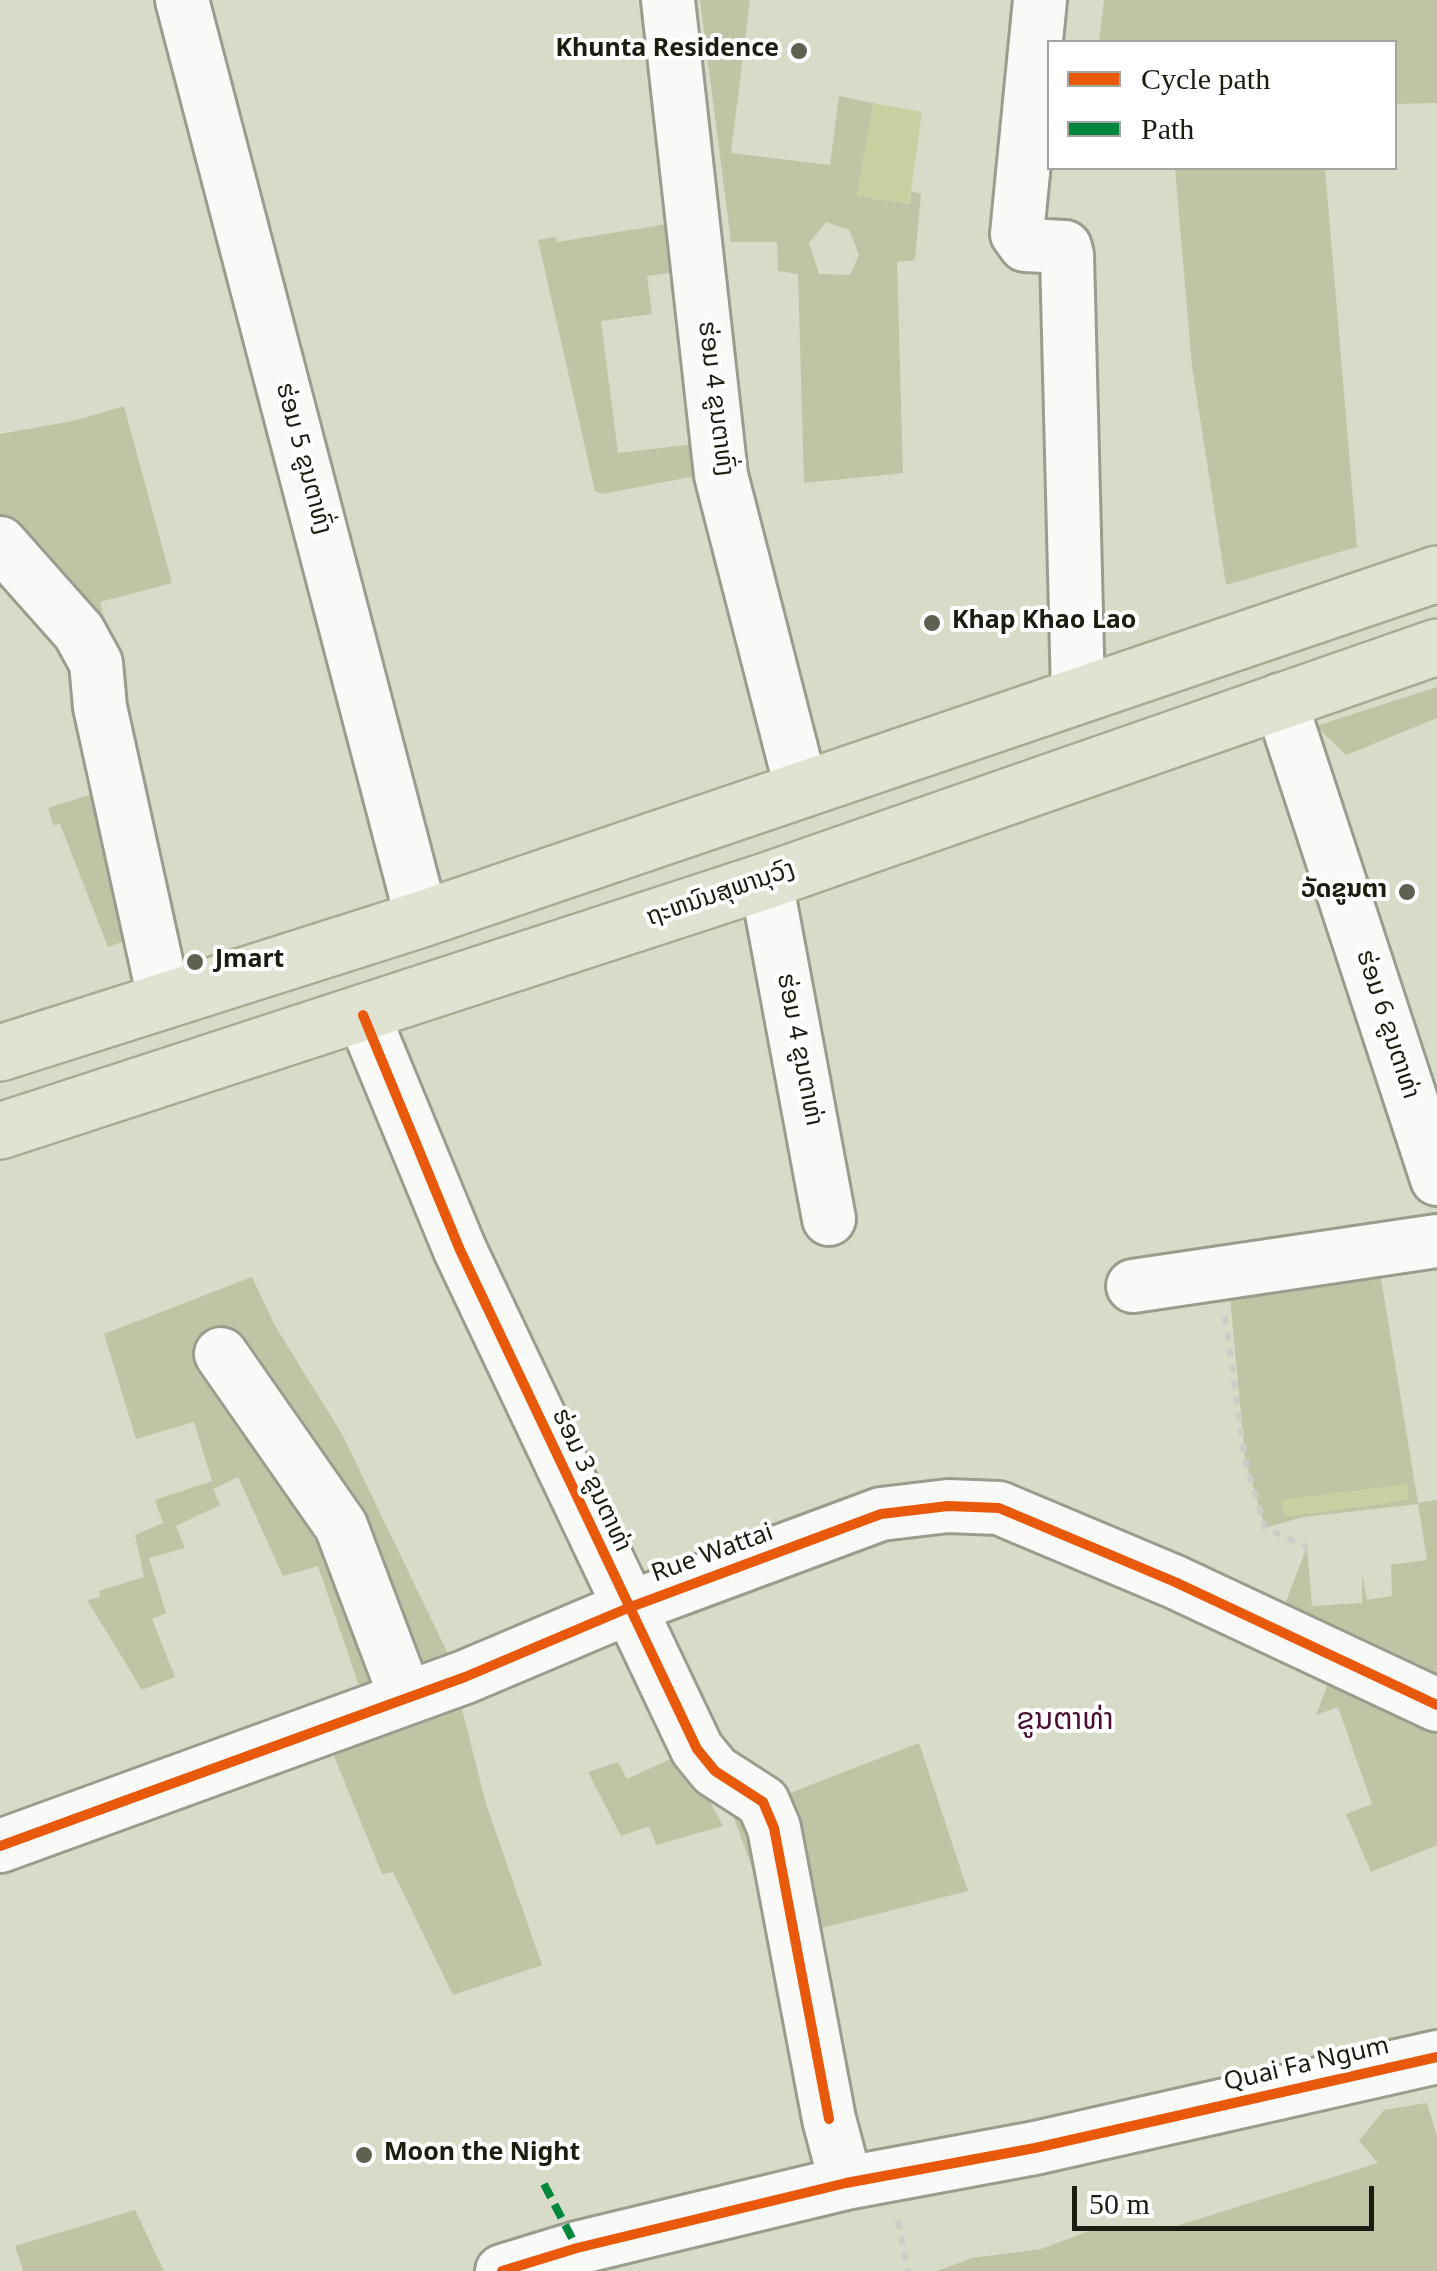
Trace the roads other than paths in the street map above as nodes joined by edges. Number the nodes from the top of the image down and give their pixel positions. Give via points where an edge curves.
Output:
1 (182, 0) edge
2 (668, 0) edge
3 (1040, 0) edge
4 (0, 543) edge
5 (1437, 574) edge
6 (1437, 647) edge
7 (1078, 693) junction
8 (1280, 700) junction
9 (802, 791) junction
10 (766, 881) junction
11 (422, 919) junction
12 (164, 998) junction
13 (363, 1015) junction
14 (0, 1051) edge
15 (0, 1131) edge
16 (1437, 1179) edge
17 (830, 1219) dead end
18 (1437, 1242) edge
19 (1133, 1286) dead end
20 (221, 1354) dead end
21 (628, 1608) junction
22 (406, 1698) junction
23 (1437, 1704) edge
24 (0, 1846) edge
25 (1437, 2057) edge
26 (846, 2184) junction
27 (502, 2271) edge

1 - 11 street, ຮ່ອມ 5 ຂູນຕາທົ່ງ
2 - 9 street, ຮ່ອມ 4 ຂູນຕາທົ່ງ via 721,475
3 - 7 street via 1017,234 1025,245 1065,247 1067,256
4 - 12 street via 79,632 96,663
5 - 7 highway
6 - 8 highway, ຖະຫນົນສຸພານຸວົງ
7 - 9 highway
8 - 10 highway, ຖະຫນົນສຸພານຸວົງ
8 - 16 street, ຮ່ອມ 6 ຂູນຕາທ່າ
9 - 11 highway
10 - 13 highway, ຖະຫນົນສຸພານຸວົງ
10 - 17 street, ຮ່ອມ 4 ຂູນຕາທ່າ
11 - 12 highway
12 - 14 highway
13 - 15 highway, ຖະຫນົນສຸພານຸວົງ
13 - 21 street, ຮ່ອມ 3 ຂູນຕາທ່າ via 460,1250
18 - 19 street
20 - 22 street via 340,1526
21 - 22 street, Rue Wattai
21 - 23 street, Rue Wattai via 881,1514 999,1508
21 - 26 street, ຮ່ອມ 3 ຂູນຕາທ່າ via 697,1749 715,1771 763,1802 774,1828
22 - 24 street, Rue Wattai
25 - 26 street, Quai Fa Ngum
26 - 27 street, Quai Fa Ngum

